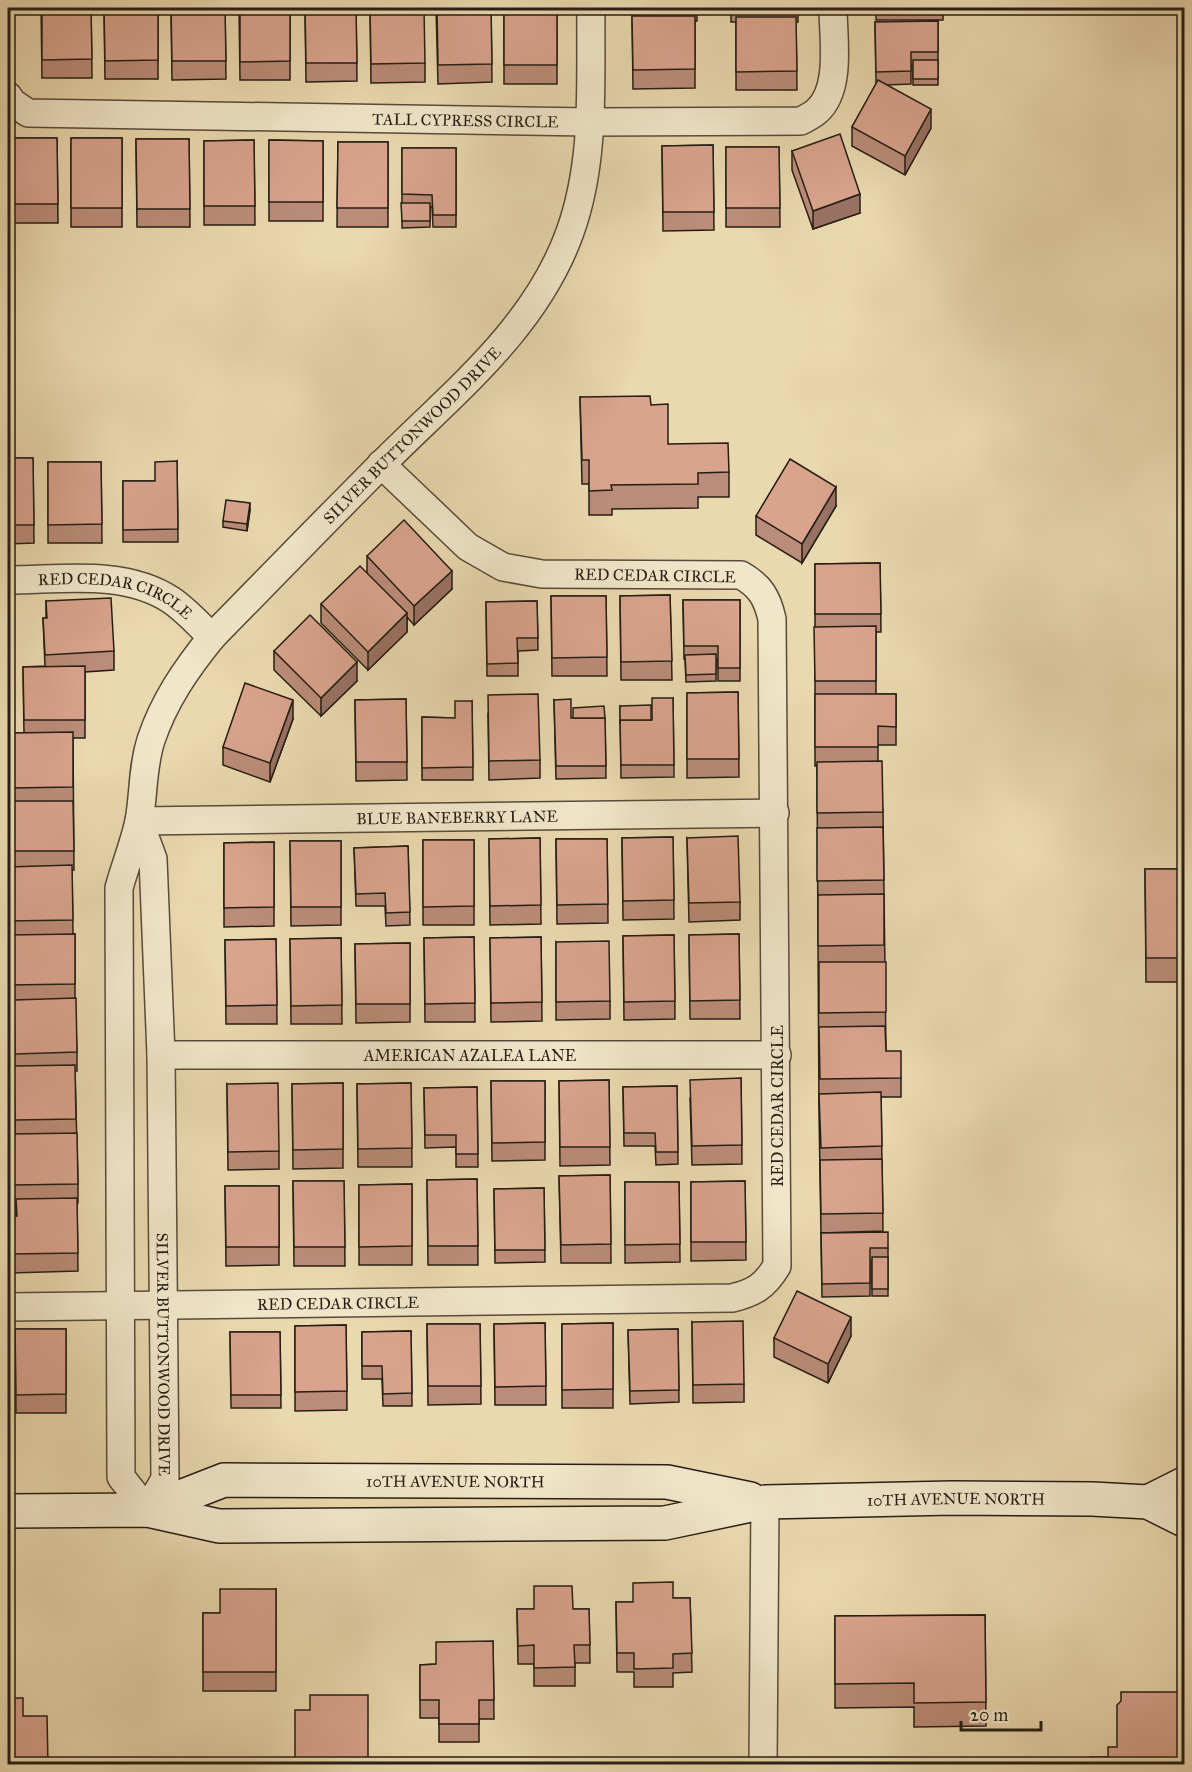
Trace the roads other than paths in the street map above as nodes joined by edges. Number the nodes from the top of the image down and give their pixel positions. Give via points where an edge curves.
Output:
1 (591, 8) edge
2 (833, 8) edge
3 (8, 96) edge
4 (590, 122) junction
5 (381, 464) junction
6 (8, 580) edge
7 (212, 638) junction
8 (775, 813) junction
9 (139, 820) junction
10 (161, 1055) junction
11 (777, 1055) junction
12 (120, 1306) junction
13 (163, 1306) junction
14 (8, 1307) edge
15 (1185, 1484) edge
16 (765, 1502) junction
17 (1148, 1502) junction
18 (147, 1509) junction
19 (8, 1511) edge
20 (1185, 1520) edge
21 (763, 1764) edge

1 - 4 street, SILVER BUTTONWOOD DRIVE
2 - 4 street, TALL CYPRESS CIRCLE via 828,95 818,111 801,121
3 - 4 street, TALL CYPRESS CIRCLE via 28,113
4 - 5 street, SILVER BUTTONWOOD DRIVE via 582,189 570,232 540,292 497,353
5 - 7 street, SILVER BUTTONWOOD DRIVE
5 - 8 street, RED CEDAR CIRCLE via 468,548 503,567 542,574 741,574 757,585 768,600 772,619
6 - 7 street, RED CEDAR CIRCLE via 114,579 135,583 172,600
7 - 9 street, SILVER BUTTONWOOD DRIVE via 166,702 142,778
8 - 9 street, BLUE BANEBERRY LANE
8 - 11 street, RED CEDAR CIRCLE
9 - 10 street, SILVER BUTTONWOOD DRIVE via 153,859
9 - 12 street, SILVER BUTTONWOOD DRIVE via 119,888
10 - 11 street, AMERICAN AZALEA LANE
10 - 13 street, SILVER BUTTONWOOD DRIVE
11 - 13 street, RED CEDAR CIRCLE via 777,1266 767,1283 751,1294 732,1298
12 - 13 street, RED CEDAR CIRCLE
12 - 14 street, RED CEDAR CIRCLE
12 - 18 street, SILVER BUTTONWOOD DRIVE via 121,1476
13 - 18 street, SILVER BUTTONWOOD DRIVE via 165,1479
15 - 17 street
16 - 17 street, 10TH AVENUE NORTH via 1092,1498
16 - 18 street, 10TH AVENUE NORTH via 653,1523 219,1526
16 - 18 street, 10TH AVENUE NORTH via 667,1482 224,1480
16 - 21 street
17 - 20 street, 10TH AVENUE NORTH
18 - 19 street, 10TH AVENUE NORTH

